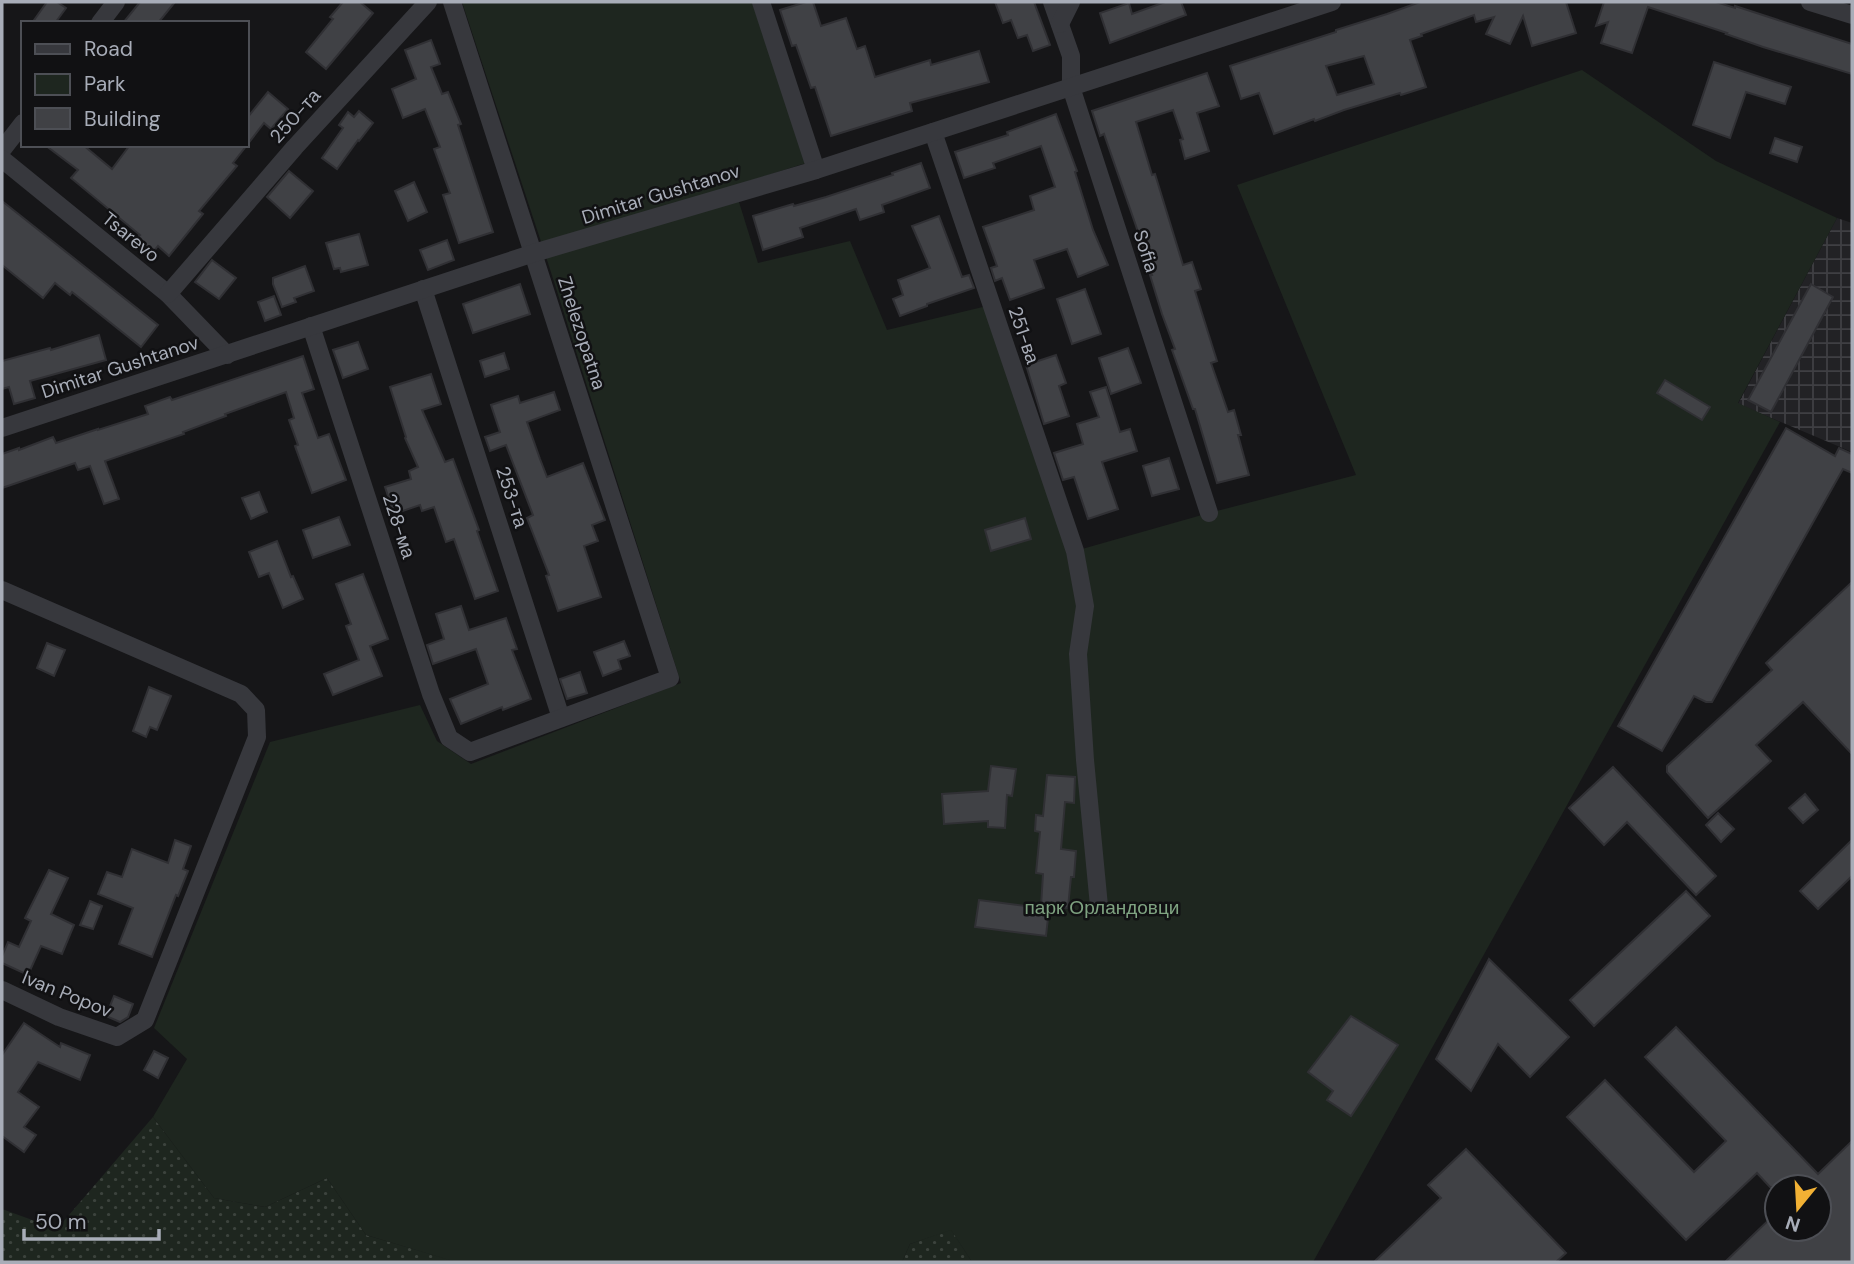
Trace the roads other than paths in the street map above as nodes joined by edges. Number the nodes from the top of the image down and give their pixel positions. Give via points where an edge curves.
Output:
1 (116, 2) edge
2 (428, 2) edge
3 (452, 2) edge
4 (761, 2) edge
5 (1052, 2) edge
6 (1071, 2) edge
7 (1332, 2) edge
8 (1810, 2) edge
9 (1852, 15) edge
10 (102, 21) edge
11 (1060, 24) junction
12 (1071, 87) junction
13 (21, 126) edge
14 (933, 132) junction
15 (2, 150) edge
16 (2, 159) edge
17 (816, 170) junction
18 (534, 253) junction
19 (423, 289) junction
20 (168, 294) junction
21 (312, 326) junction
22 (227, 355) junction
23 (2, 428) edge
24 (1209, 513) dead end
25 (2, 590) edge
26 (561, 718) junction
27 (1099, 906) dead end
28 (2, 989) edge

1 - 10 street
2 - 20 street, 250-та
3 - 18 street, Zhelezopatna
4 - 17 street
5 - 11 street, Sofia
6 - 11 street
7 - 12 street, Dimitar Gushtanov
8 - 9 street
11 - 12 street, Sofia via 1071,56
12 - 14 street, Dimitar Gushtanov
12 - 24 street, Sofia
13 - 15 street
14 - 17 street, Dimitar Gushtanov
14 - 27 street, 251-ва via 1075,551 1085,606 1078,654
16 - 20 street, Tsarevo
17 - 18 street, Dimitar Gushtanov
18 - 19 street, Dimitar Gushtanov
18 - 26 street, Zhelezopatna via 670,678
19 - 21 street, Dimitar Gushtanov
19 - 26 street, 253-та
20 - 22 street, Tsarevo
21 - 22 street, Dimitar Gushtanov
21 - 26 street, 228-ма via 449,738 470,752
22 - 23 street, Dimitar Gushtanov
25 - 28 street, Ivan Popov via 241,694 256,710 257,737 145,1020 117,1037 59,1017

